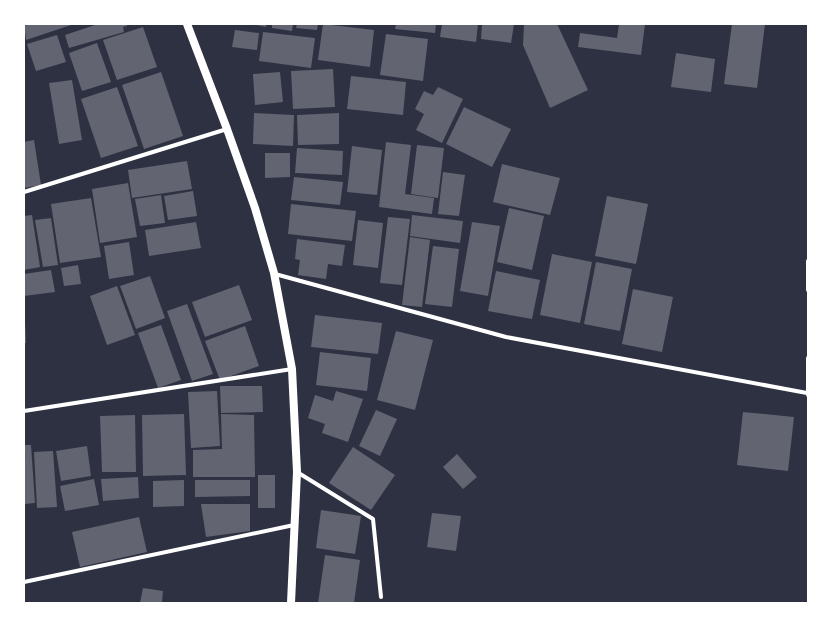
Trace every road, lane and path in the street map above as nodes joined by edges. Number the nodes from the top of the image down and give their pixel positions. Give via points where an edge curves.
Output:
1 (187, 24) edge
2 (227, 129) junction
3 (24, 192) edge
4 (808, 261) edge
5 (274, 274) junction
6 (808, 290) edge
7 (808, 358) edge
8 (292, 369) junction
9 (807, 394) edge
10 (24, 411) edge
11 (297, 472) junction
12 (294, 525) junction
13 (24, 582) edge
14 (381, 597) dead end
15 (291, 603) edge

1 - 2 main road
2 - 3 street
2 - 5 main road via 255,208
4 - 6 street
5 - 8 main road
5 - 9 street via 506,337
7 - 9 street
8 - 10 street
8 - 11 main road
11 - 12 main road
11 - 14 street via 373,518
12 - 13 street
12 - 15 main road

